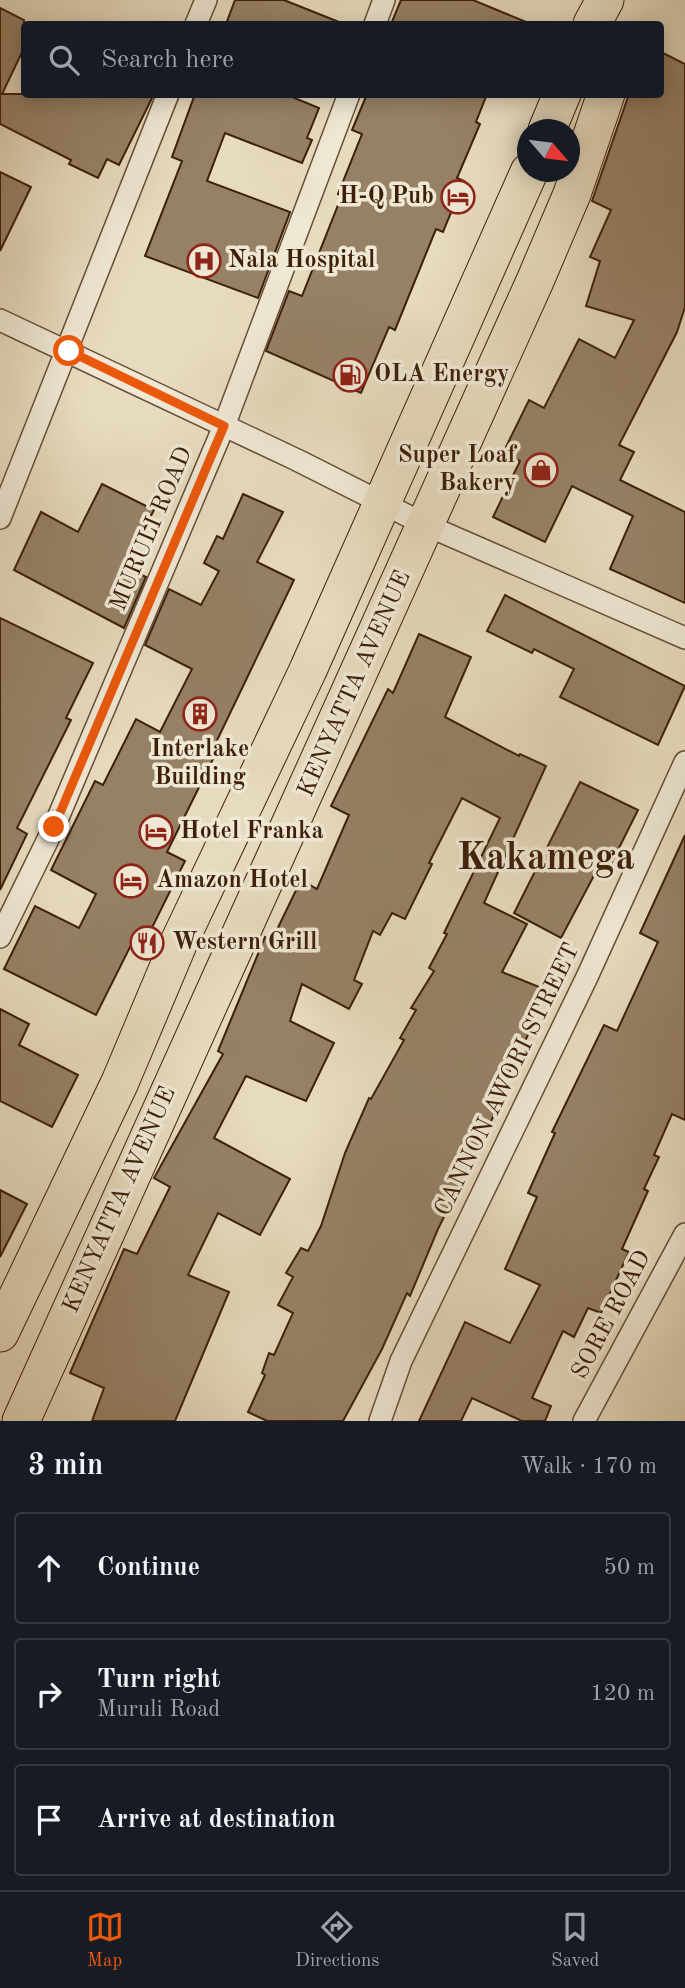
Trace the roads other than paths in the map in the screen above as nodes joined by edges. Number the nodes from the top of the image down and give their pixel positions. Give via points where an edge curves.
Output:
1 (206, 0) edge
2 (384, 0) edge
3 (605, 0) edge
4 (619, 0) edge
5 (197, 21) edge
6 (376, 21) edge
7 (594, 21) edge
8 (617, 21) edge
9 (166, 98) edge
10 (347, 98) edge
11 (560, 98) edge
12 (605, 98) edge
13 (552, 119) edge
14 (525, 182) edge
15 (490, 262) junction
16 (535, 281) junction
17 (0, 320) edge
18 (69, 351) junction
19 (224, 426) junction
20 (381, 503) junction
21 (0, 518) edge
22 (426, 525) junction
23 (685, 638) edge
24 (685, 762) edge
25 (222, 850) junction
26 (269, 874) junction
27 (0, 937) edge
28 (120, 1082) junction
29 (163, 1104) junction
30 (685, 1234) edge
31 (4, 1315) edge
32 (21, 1421) edge
33 (380, 1421) edge
34 (584, 1421) edge

1 - 5 street
2 - 6 street
3 - 7 highway
4 - 8 highway
9 - 18 street
10 - 19 street, MURULI ROAD
11 - 13 highway
12 - 16 highway, KENYATTA AVENUE via 572,194
14 - 15 highway, KENYATTA AVENUE
15 - 16 highway
15 - 20 highway, KENYATTA AVENUE
16 - 22 highway, KENYATTA AVENUE
17 - 18 street
18 - 19 street
18 - 21 street
19 - 20 street
19 - 27 street, MURULI ROAD via 54,827
20 - 22 street
20 - 25 highway, KENYATTA AVENUE via 309,670
22 - 23 street
22 - 26 highway, KENYATTA AVENUE
24 - 33 street, CANNON AWORI STREET via 587,977 401,1361
25 - 26 highway
25 - 28 highway, KENYATTA AVENUE
26 - 29 highway, KENYATTA AVENUE
28 - 29 highway
28 - 31 highway, KENYATTA AVENUE
29 - 32 highway, KENYATTA AVENUE
30 - 34 street, SORE ROAD

